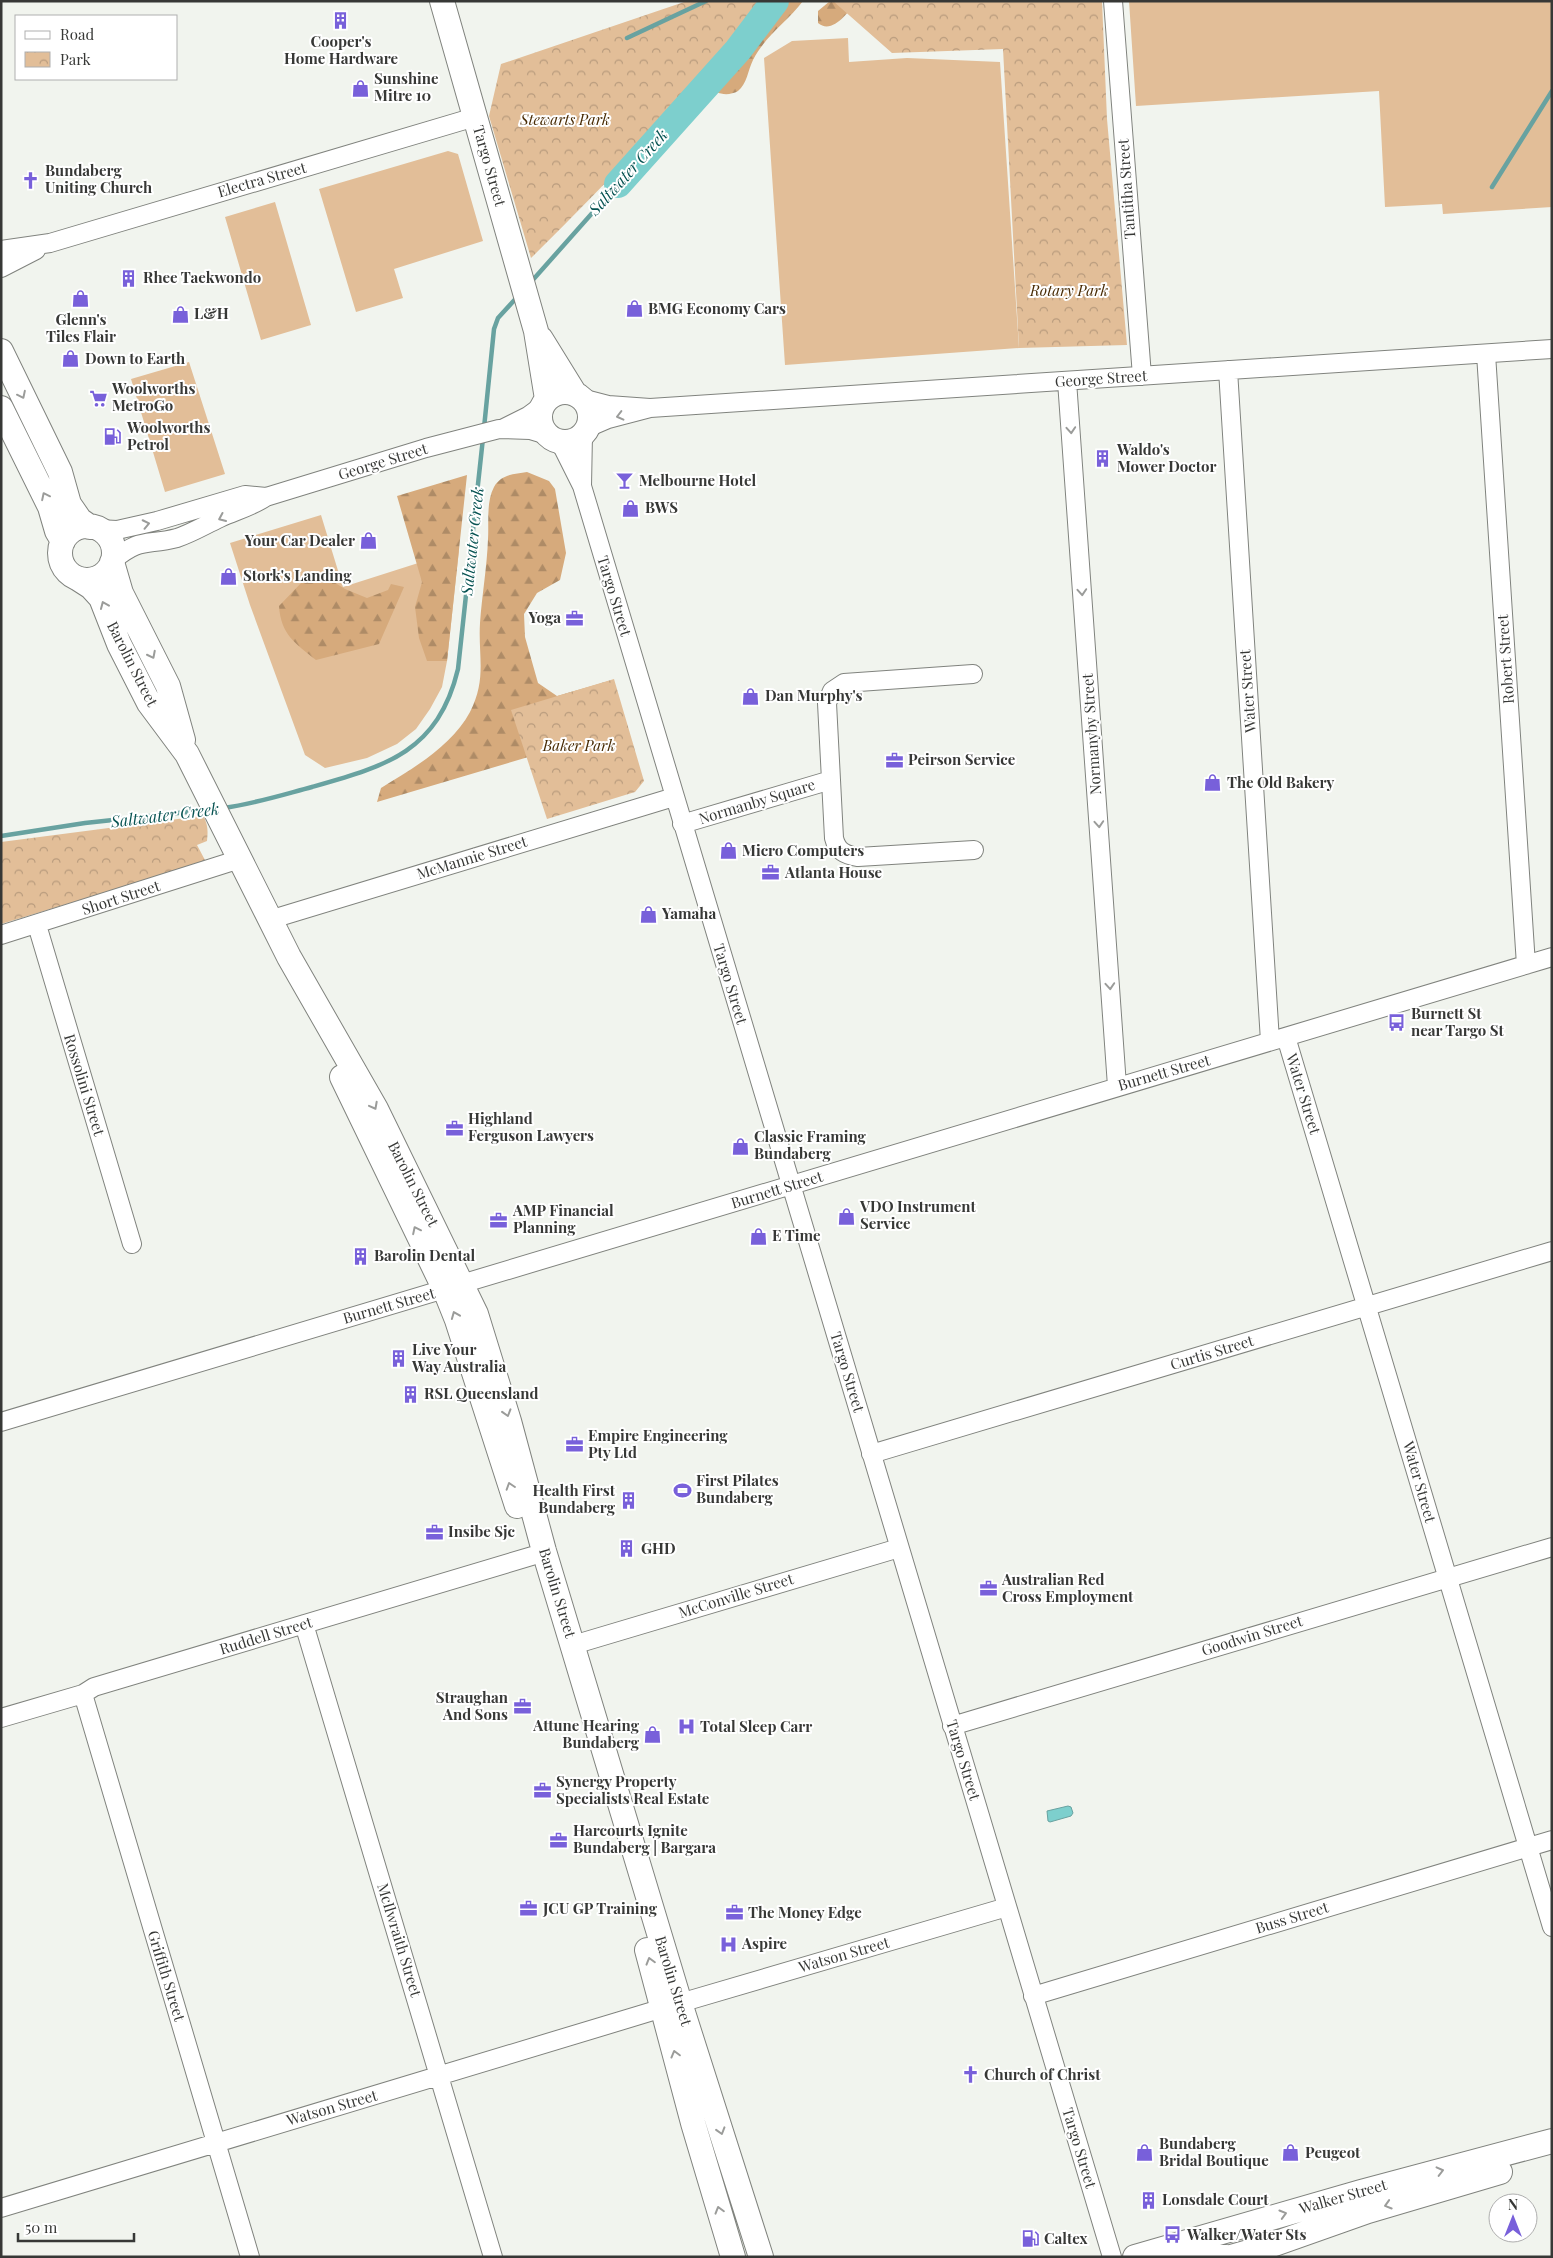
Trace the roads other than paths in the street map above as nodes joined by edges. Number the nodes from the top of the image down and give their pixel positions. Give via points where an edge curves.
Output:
1 (442, 1) edge
2 (1113, 1) edge
3 (475, 117) junction
4 (50, 243) junction
5 (1, 250) edge
6 (1, 268) edge
7 (535, 328) junction
8 (1552, 349) edge
9 (1, 351) edge
10 (1486, 354) junction
11 (1228, 370) junction
12 (1142, 376) junction
13 (1067, 381) junction
14 (578, 396) junction
15 (545, 402) junction
16 (1, 408) edge
17 (650, 408) junction
18 (500, 429) junction
19 (585, 431) junction
20 (552, 438) junction
21 (582, 486) junction
22 (266, 498) junction
23 (94, 528) junction
24 (63, 541) junction
25 (112, 562) junction
26 (77, 578) junction
27 (973, 674) dead end
28 (187, 754) junction
29 (831, 780) junction
30 (674, 797) junction
31 (682, 824) junction
32 (974, 850) dead end
33 (240, 860) junction
34 (269, 920) junction
35 (37, 925) junction
36 (1, 935) edge
37 (1552, 957) edge
38 (1526, 965) junction
39 (1278, 1039) junction
40 (1117, 1086) junction
41 (791, 1186) junction
42 (132, 1244) dead end
43 (1552, 1252) edge
44 (454, 1287) junction
45 (1367, 1306) junction
46 (1, 1422) edge
47 (872, 1454) junction
48 (1552, 1547) edge
49 (900, 1548) junction
50 (532, 1556) junction
51 (1447, 1578) junction
52 (304, 1624) junction
53 (573, 1645) junction
54 (83, 1694) junction
55 (1, 1718) edge
56 (952, 1726) junction
57 (1552, 1840) edge
58 (1528, 1847) junction
59 (1007, 1906) junction
60 (1552, 1927) edge
61 (1033, 1996) junction
62 (672, 2006) junction
63 (440, 2077) junction
64 (1552, 2141) edge
65 (216, 2142) junction
66 (1552, 2156) edge
67 (1, 2208) edge
68 (250, 2257) edge
69 (493, 2257) edge
70 (733, 2257) edge
71 (761, 2257) edge
72 (1112, 2257) edge
73 (1135, 2257) edge
74 (1188, 2257) edge
75 (1227, 2257) edge
76 (1231, 2257) edge

1 - 3 main road, Targo Street
2 - 12 street, Tantitha Street
3 - 4 street, Electra Street
3 - 7 main road, Targo Street
4 - 5 street, Electra Street
4 - 6 street, Electra Street
7 - 14 main road, Targo Street
7 - 15 main road, Targo Street
8 - 10 street, George Street
9 -> 23 main road via 60,472 69,504 80,520
10 - 11 street, George Street
10 - 38 street, Robert Street
11 - 12 street, George Street
11 - 39 street, Water Street
12 - 13 street, George Street
13 - 17 street, George Street
13 -> 40 street, Normanyby Street
14 - 15 main road via 560,392
14 - 17 street, George Street via 608,405
14 - 19 main road via 589,412
15 - 18 street, George Street via 528,416
15 - 20 main road via 541,425
24 -> 16 main road via 50,507
17 -> 19 street, George Street via 608,419
18 - 20 street, George Street via 530,430
18 - 22 street, George Street via 426,448
19 - 20 main road via 570,441
19 - 21 street, Targo Street
20 - 21 street, Targo Street via 563,448
21 - 30 street, Targo Street
23 -> 22 street, George Street via 117,530 158,522 245,495
22 -> 25 street, George Street via 186,534 128,547
23 - 24 main road via 74,530
23 - 25 main road via 104,533 113,546
24 - 26 main road via 60,550 63,565
25 - 26 main road via 101,576 85,580
25 -> 28 main road, Barolin Street via 121,593 168,686
28 -> 26 main road, Barolin Street via 149,703 119,644 101,598
27 - 29 street, Normanby Square via 852,681 838,686 827,703
28 - 33 main road, Barolin Street
29 - 31 street, Normanby Square
29 - 32 street, Normanby Square via 834,838 844,854 858,857
30 - 31 street, Targo Street
30 - 34 street, McMannie Street
31 - 41 street, Targo Street
33 - 34 main road, Barolin Street
33 - 35 street, Short Street
34 - 44 main road, Barolin Street via 289,957 352,1100
35 - 36 street, Short Street
35 - 42 street, Rossolini Street
37 - 38 street, Burnett Street
38 - 39 street, Burnett Street
39 - 40 street, Burnett Street
39 - 45 street, Water Street
40 - 41 street, Burnett Street
41 - 44 street, Burnett Street
41 - 47 street, Targo Street
43 - 45 street, Curtis Street
44 - 46 street, Burnett Street
50 -> 44 main road, Barolin Street via 457,1320
44 -> 53 main road, Barolin Street via 476,1314
45 - 47 street, Curtis Street
45 - 51 street, Water Street
47 - 49 street, Targo Street
48 - 51 street, Goodwin Street
49 - 53 street, McConville Street
49 - 56 street, Targo Street
50 - 52 street, Ruddell Street
62 -> 50 main road, Barolin Street
51 - 56 street, Goodwin Street
51 - 58 street, Water Street
52 - 54 street, Ruddell Street via 94,1686
52 - 63 street, McIlwraith Street
53 - 62 main road, Barolin Street
54 - 55 street, Ruddell Street
54 - 65 street, Griffith Street
56 - 59 street, Targo Street
57 - 58 street, Buss Street
58 - 60 street, Water Street
58 - 61 street, Buss Street
59 - 61 street, Targo Street
59 - 62 street, Watson Street
61 - 72 street, Targo Street
62 - 63 street, Watson Street
70 -> 62 main road, Barolin Street via 693,2123
62 -> 71 main road, Barolin Street
63 - 65 street, Watson Street
63 - 69 street, McIlwraith Street
73 -> 64 main road, Walker Street
65 - 67 street, Watson Street
65 - 68 street, Griffith Street
66 -> 76 main road, Walker Street via 1378,2208
74 - 75 main road

